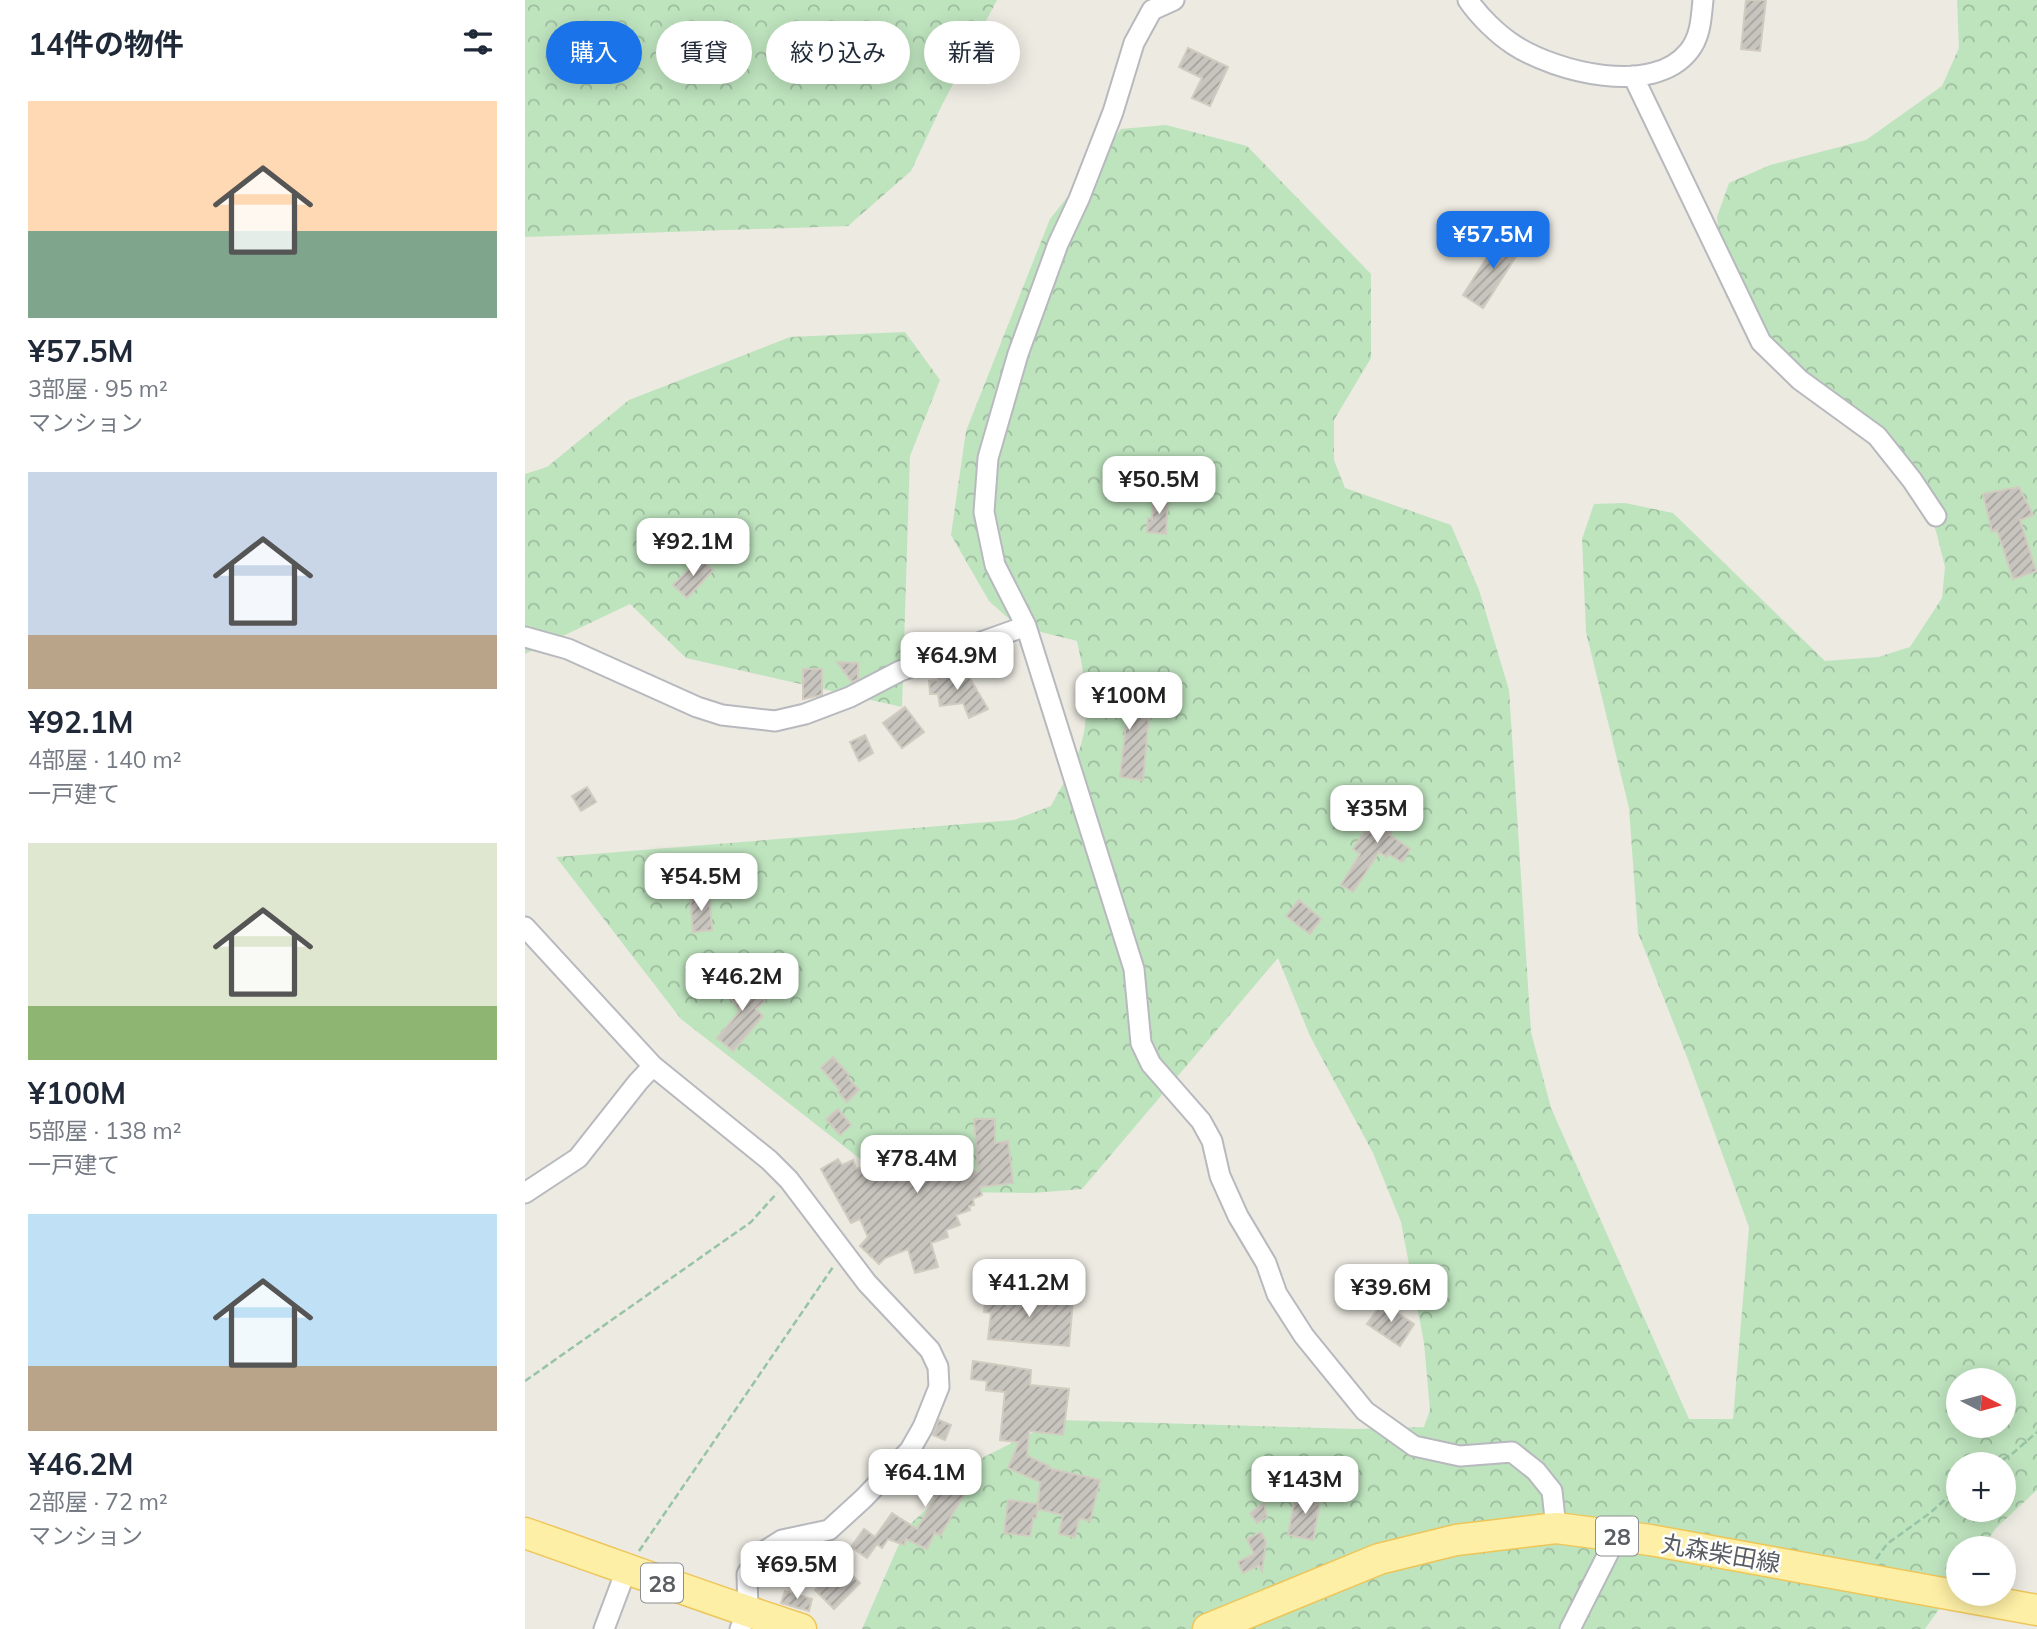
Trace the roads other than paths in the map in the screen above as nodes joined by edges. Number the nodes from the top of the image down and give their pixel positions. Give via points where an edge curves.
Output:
1 (1174, 0) edge
2 (1468, 0) edge
3 (1703, 0) edge
4 (1633, 76) junction
5 (1936, 516) dead end
6 (1026, 626) junction
7 (525, 637) edge
8 (525, 928) edge
9 (653, 1066) junction
10 (525, 1193) edge
11 (1556, 1528) junction
12 (525, 1533) edge
13 (1617, 1536) junction
14 (627, 1568) junction
15 (2037, 1611) edge
16 (744, 1620) edge
17 (604, 1629) edge
18 (801, 1629) edge
19 (1208, 1629) edge
20 (1570, 1629) edge

1 - 6 street via 1152,10 1134,43 1113,112 1019,354 988,458 984,512 995,565
2 - 4 street via 1513,45 1549,63 1585,73
3 - 4 street via 1700,32 1690,50 1662,71
4 - 5 street via 1761,342 1800,380 1877,436
6 - 7 street via 775,722 697,707 568,649
6 - 11 street via 1135,968 1141,1043 1151,1064 1201,1121 1212,1141 1220,1176 1266,1263 1277,1294 1304,1336 1365,1411 1414,1446 1460,1456 1512,1452 1552,1491
8 - 9 street
9 - 10 street via 578,1158
9 - 16 street via 789,1180 842,1253 930,1350 938,1367 939,1387 909,1450 829,1530 782,1540 760,1554 747,1574
11 - 13 main road, 丸森柴田線 / 28
11 - 19 main road, 丸森柴田線 / 28 via 1456,1540 1379,1559
12 - 14 main road, 28
13 - 15 main road, 丸森柴田線 / 28
13 - 20 street
14 - 16 main road, 28
14 - 17 street
16 - 18 main road, 28

